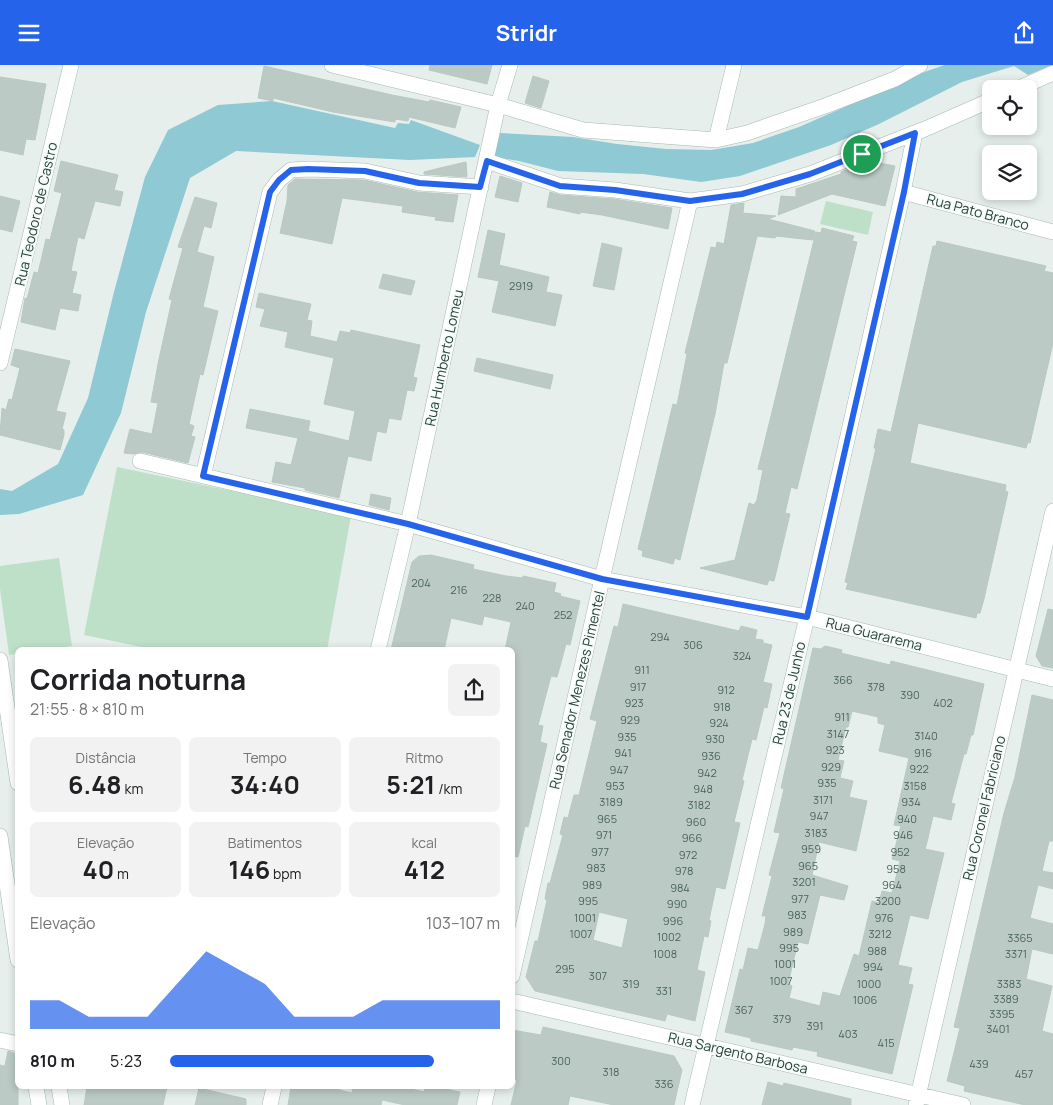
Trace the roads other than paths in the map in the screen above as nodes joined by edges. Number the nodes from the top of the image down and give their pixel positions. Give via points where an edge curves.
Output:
1 (71, 65) edge
2 (332, 65) edge
3 (510, 65) edge
4 (734, 65) edge
5 (920, 65) edge
6 (1053, 73) edge
7 (1037, 80) edge
8 (982, 104) edge
9 (498, 105) junction
10 (915, 133) junction
11 (716, 140) junction
12 (487, 161) junction
13 (480, 187) junction
14 (904, 192) junction
15 (690, 201) junction
16 (1053, 232) edge
17 (0, 363) edge
18 (140, 461) dead end
19 (203, 476) junction
20 (1053, 511) edge
21 (408, 524) junction
22 (602, 579) junction
23 (807, 617) junction
24 (379, 647) edge
25 (0, 661) edge
26 (1015, 670) junction
27 (1053, 679) edge
28 (15, 763) edge
29 (0, 836) edge
30 (13, 886) edge
31 (6, 919) edge
32 (15, 950) edge
33 (515, 963) edge
34 (515, 1002) edge
35 (0, 1040) edge
36 (15, 1043) edge
37 (706, 1045) junction
38 (36, 1089) edge
39 (60, 1089) edge
40 (274, 1089) edge
41 (488, 1089) edge
42 (918, 1101) edge
43 (39, 1105) edge
44 (62, 1105) edge
45 (270, 1105) edge
46 (484, 1105) edge
47 (692, 1105) edge
48 (963, 1105) edge

1 - 17 street, Rua Teodoro de Castro
2 - 9 street
3 - 9 street, Rua Humberto Lomeu
4 - 11 street
5 - 11 street via 896,79 825,106 747,133
6 - 7 street
8 - 10 street
9 - 11 street via 583,130
9 - 12 street, Rua Humberto Lomeu
10 - 14 street, Rua 23 de Junho
10 - 15 street via 810,174 767,187
12 - 13 street, Rua Humberto Lomeu
12 - 15 street via 560,186
13 - 19 street via 419,183 365,171 308,169 291,170 279,180 270,192
13 - 21 street, Rua Humberto Lomeu
14 - 16 street, Rua Pato Branco
14 - 23 street, Rua 23 de Junho
15 - 22 street, Rua Senador Menezes Pimentel
18 - 19 street, Rua Guararema
19 - 21 street, Rua Guararema
20 - 26 street, Rua Coronel Fabriciano
21 - 22 street, Rua Guararema
21 - 24 street, Rua Humberto Lomeu
22 - 23 street, Rua Guararema
22 - 33 street, Rua Senador Menezes Pimentel
23 - 26 street, Rua Guararema
23 - 37 street, Rua 23 de Junho
25 - 28 street
26 - 27 street, Rua Guararema
26 - 42 street, Rua Coronel Fabriciano
29 - 30 street
30 - 31 street
31 - 32 street
34 - 37 street, Rua Sargento Barbosa
35 - 36 street
37 - 42 street, Rua Sargento Barbosa
37 - 47 street, Rua 23 de Junho
38 - 43 street
39 - 44 street
40 - 45 street
41 - 46 street
42 - 48 street, Rua Sargento Barbosa

